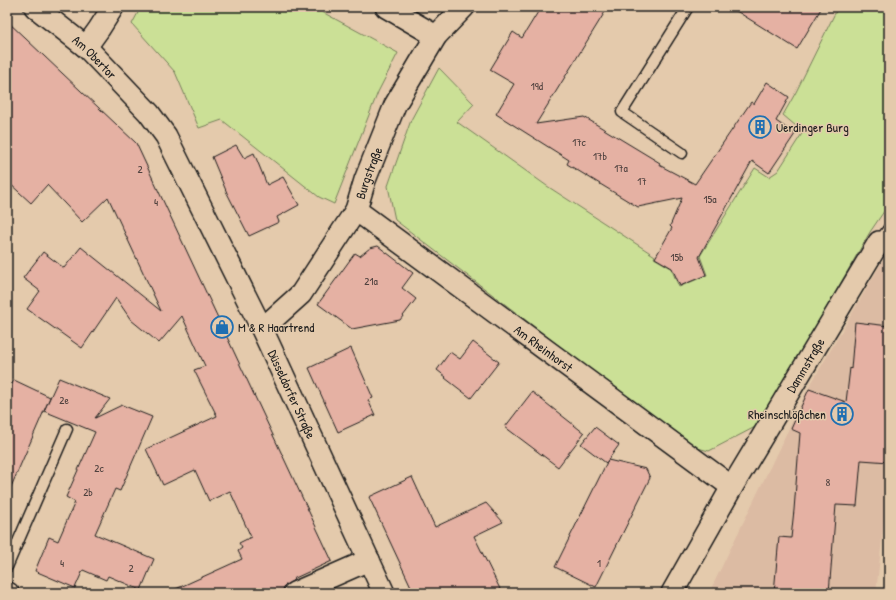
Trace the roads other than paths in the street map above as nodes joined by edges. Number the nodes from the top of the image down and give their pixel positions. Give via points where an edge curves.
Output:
1 (35, 7) edge
2 (113, 7) edge
3 (386, 7) edge
4 (464, 7) edge
5 (688, 7) edge
6 (436, 36) junction
7 (86, 47) junction
8 (149, 113) joint
9 (682, 153) dead end
10 (356, 210) junction
11 (884, 235) edge
12 (262, 329) junction
13 (67, 429) dead end
14 (732, 487) junction
15 (369, 560) junction
16 (7, 567) edge
17 (294, 593) edge
18 (384, 593) edge
19 (672, 593) edge

1 - 7 street, Am Obertor
2 - 7 street
3 - 6 street
4 - 6 street, Burgstraße
5 - 9 lane via 622,112
6 - 10 street, Burgstraße via 396,105 365,180
7 - 8 street, Am Obertor
8 - 12 street, Düsseldorfer Straße via 166,136
10 - 12 street, Burgstraße via 301,294
10 - 14 street, Am Rheinhorst
11 - 14 street, Dammstraße
12 - 15 street, Düsseldorfer Straße
13 - 16 lane
14 - 19 street, Dammstraße
15 - 17 street
15 - 18 street, Düsseldorfer Straße

